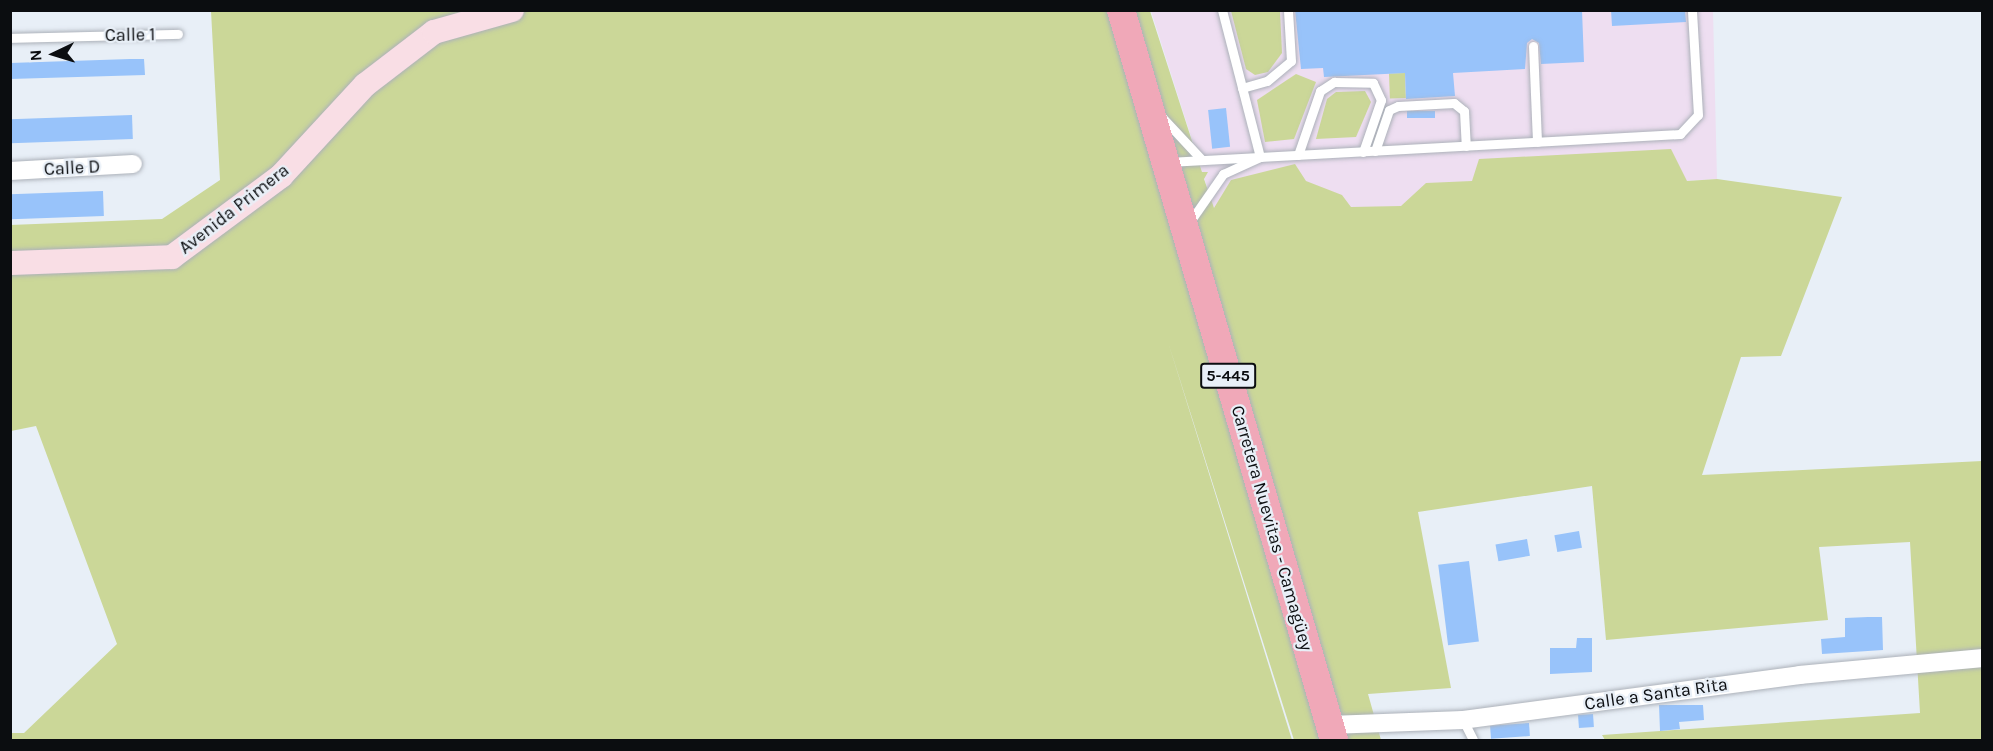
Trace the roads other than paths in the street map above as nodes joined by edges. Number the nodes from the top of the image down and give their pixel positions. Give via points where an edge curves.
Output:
1 (512, 10) edge
2 (1108, 10) edge
3 (1121, 10) edge
4 (1133, 10) edge
5 (1222, 10) edge
6 (1288, 10) edge
7 (1692, 10) edge
8 (178, 34) dead end
9 (10, 38) edge
10 (1533, 46) dead end
11 (1242, 88) junction
12 (1148, 101) junction
13 (1167, 122) junction
14 (1537, 142) junction
15 (1466, 146) junction
16 (1375, 151) junction
17 (1363, 152) junction
18 (1299, 155) junction
19 (1260, 157) junction
20 (1202, 160) junction
21 (1166, 162) junction
22 (133, 164) dead end
23 (10, 171) edge
24 (1185, 230) junction
25 (10, 263) edge
26 (1200, 282) junction
27 (1983, 658) edge
28 (1463, 720) junction
29 (1332, 733) edge
30 (1473, 741) edge

1 - 25 main road, Avenida Primera via 434,32 365,85 281,176 172,257
2 - 26 lane, Carretera Nuevitas - Camagüey via 1181,250
3 - 12 highway, Carretera Nuevitas - Camagüey / 5-445
4 - 13 lane
5 - 11 lane
6 - 11 lane via 1291,61 1268,81
7 - 14 lane via 1696,123 1680,134
8 - 9 lane, Calle 1
10 - 14 lane
11 - 19 lane
12 - 13 lane
12 - 21 highway, Carretera Nuevitas - Camagüey / 5-445
13 - 20 lane
14 - 15 lane
15 - 16 lane
15 - 16 lane via 1464,111 1454,103 1409,105 1389,110
16 - 17 lane
17 - 18 lane
17 - 18 lane via 1381,100 1373,83 1334,82 1320,91
18 - 19 lane
19 - 20 lane
19 - 24 lane via 1223,174
20 - 21 lane
21 - 24 highway, Carretera Nuevitas - Camagüey / 5-445
22 - 23 street, Calle D
24 - 26 highway, Carretera Nuevitas - Camagüey / 5-445
26 - 29 highway, Carretera Nuevitas - Camagüey / 5-445
27 - 28 street, Calle a Santa Rita via 1800,675
28 - 29 street, Calle a Santa Rita
28 - 30 lane

